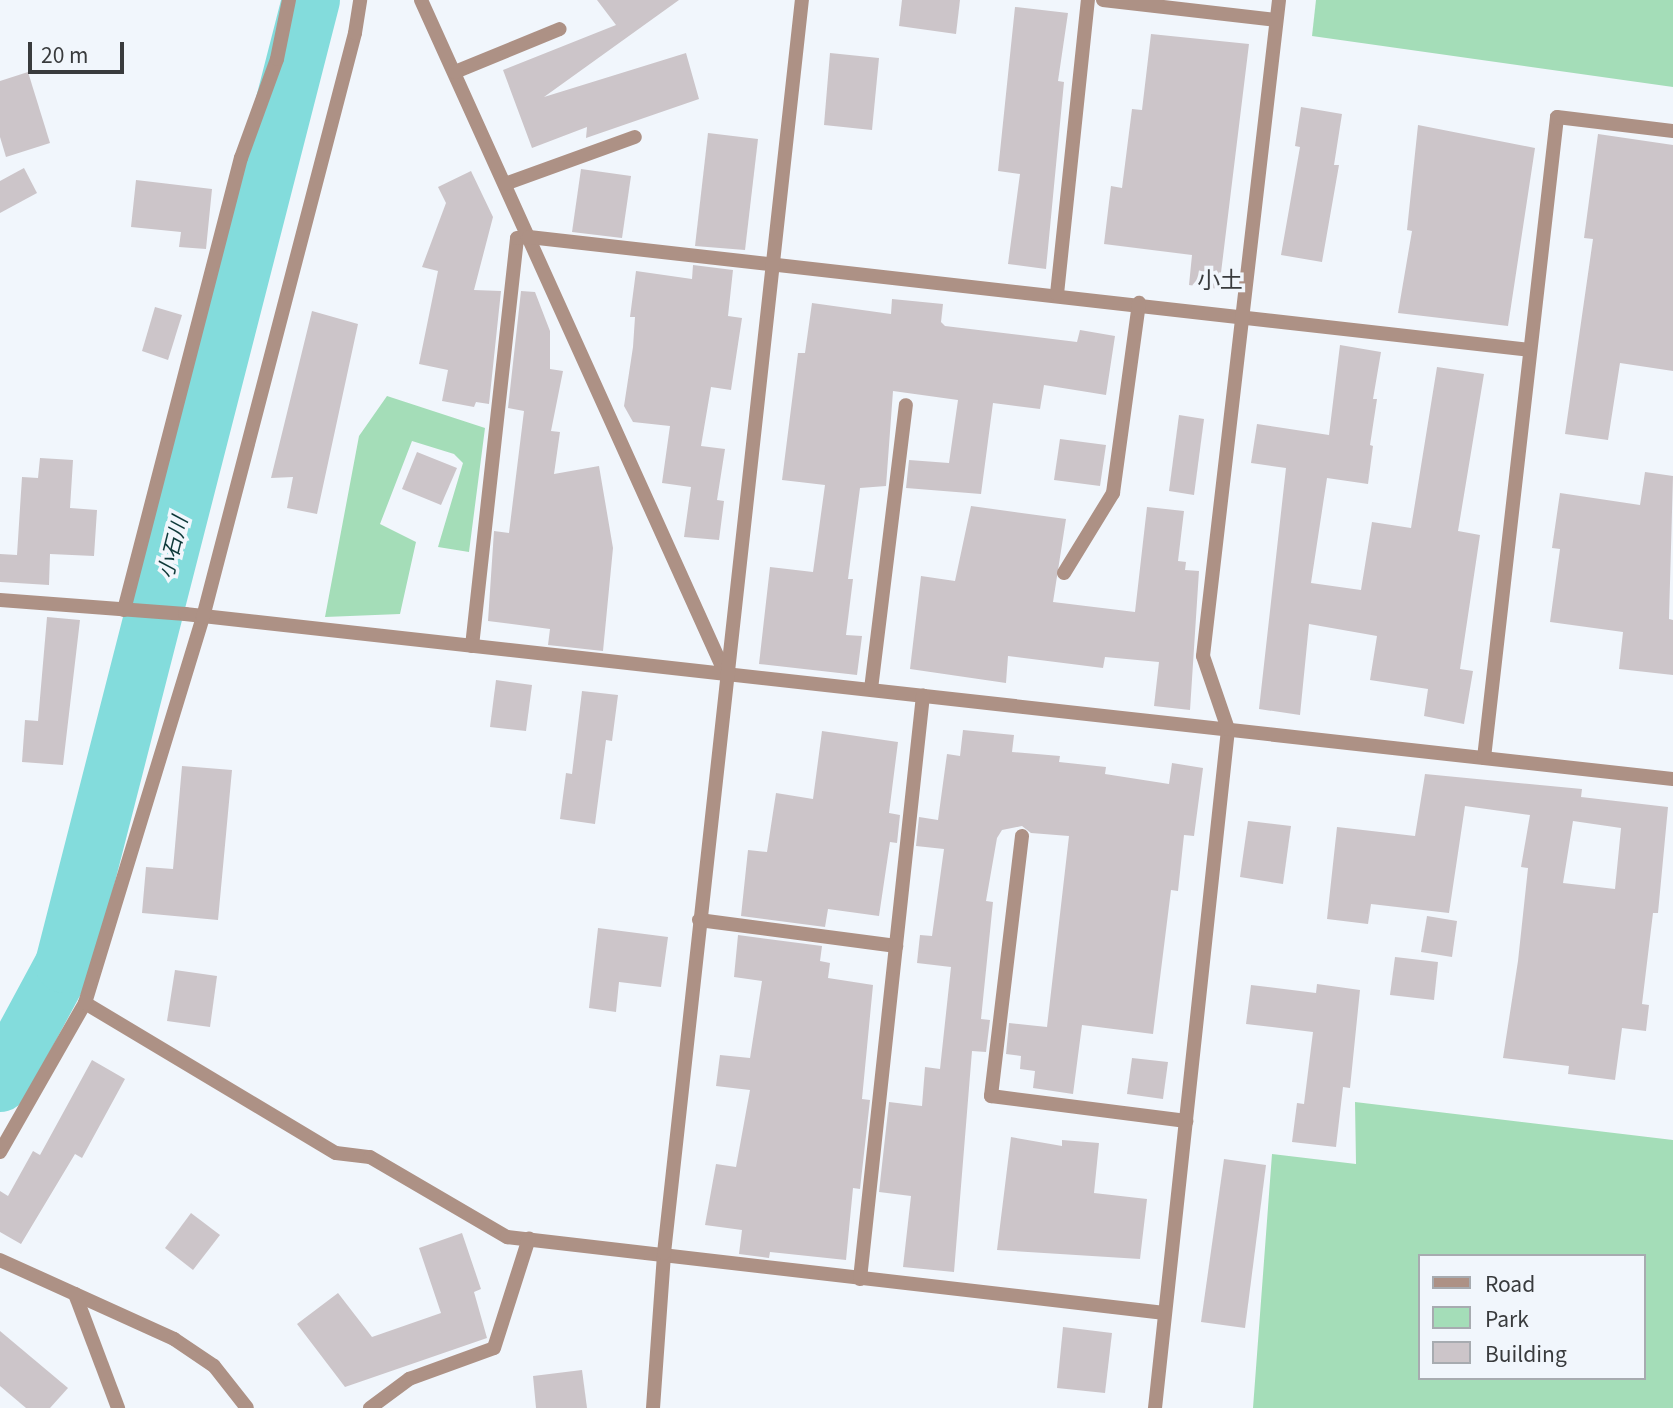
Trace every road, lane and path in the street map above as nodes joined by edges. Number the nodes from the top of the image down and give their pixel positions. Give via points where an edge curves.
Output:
1 (289, 0) edge
2 (360, 0) edge
3 (421, 0) edge
4 (802, 0) edge
5 (1088, 0) edge
6 (1103, 0) edge
7 (1279, 0) edge
8 (1276, 20) junction
9 (560, 29) dead end
10 (455, 72) junction
11 (1673, 131) edge
12 (635, 137) dead end
13 (505, 184) junction
14 (529, 237) junction
15 (772, 261) junction
16 (1057, 294) junction
17 (1139, 303) junction
18 (1242, 315) junction
19 (1530, 350) junction
20 (906, 405) dead end
21 (1064, 573) dead end
22 (0, 600) edge
23 (124, 610) junction
24 (203, 617) junction
25 (472, 646) junction
26 (725, 673) junction
27 (871, 690) junction
28 (923, 695) junction
29 (1228, 729) junction
30 (1484, 758) junction
31 (1673, 779) edge
32 (1022, 836) dead end
33 (699, 920) junction
34 (896, 946) junction
35 (85, 1003) junction
36 (1186, 1121) junction
37 (0, 1152) edge
38 (529, 1238) junction
39 (664, 1253) junction
40 (0, 1260) edge
41 (860, 1279) junction
42 (75, 1294) junction
43 (1165, 1312) junction
44 (118, 1408) edge
45 (247, 1408) edge
46 (370, 1408) edge
47 (653, 1408) edge
48 (1155, 1408) edge

1 - 23 street via 277,59 241,158
2 - 24 street
3 - 10 street
4 - 15 street
5 - 16 street
6 - 8 street
7 - 8 street
8 - 18 street
9 - 10 street
10 - 13 street
11 - 19 street via 1557,117
12 - 13 street
13 - 14 street
14 - 15 street
14 - 25 street via 517,238
14 - 26 street
15 - 16 street
15 - 26 street
16 - 17 street
17 - 18 street
17 - 21 street via 1113,493
18 - 19 street
18 - 29 street via 1203,656
19 - 30 street
20 - 27 street
22 - 23 street
23 - 24 street
24 - 25 street
24 - 35 street
25 - 26 street
26 - 27 street
26 - 33 street
27 - 28 street
28 - 29 street
28 - 34 street
29 - 30 street
29 - 36 street
30 - 31 street
32 - 36 street via 991,1096
33 - 34 street
33 - 39 street
34 - 41 street
35 - 37 street
35 - 38 street via 336,1153 370,1157 507,1237
36 - 43 street
38 - 39 street
38 - 46 street via 494,1348 409,1379
39 - 41 street
39 - 47 street
40 - 42 street
41 - 43 street
42 - 44 street
42 - 45 street via 174,1339 214,1366
43 - 48 street

